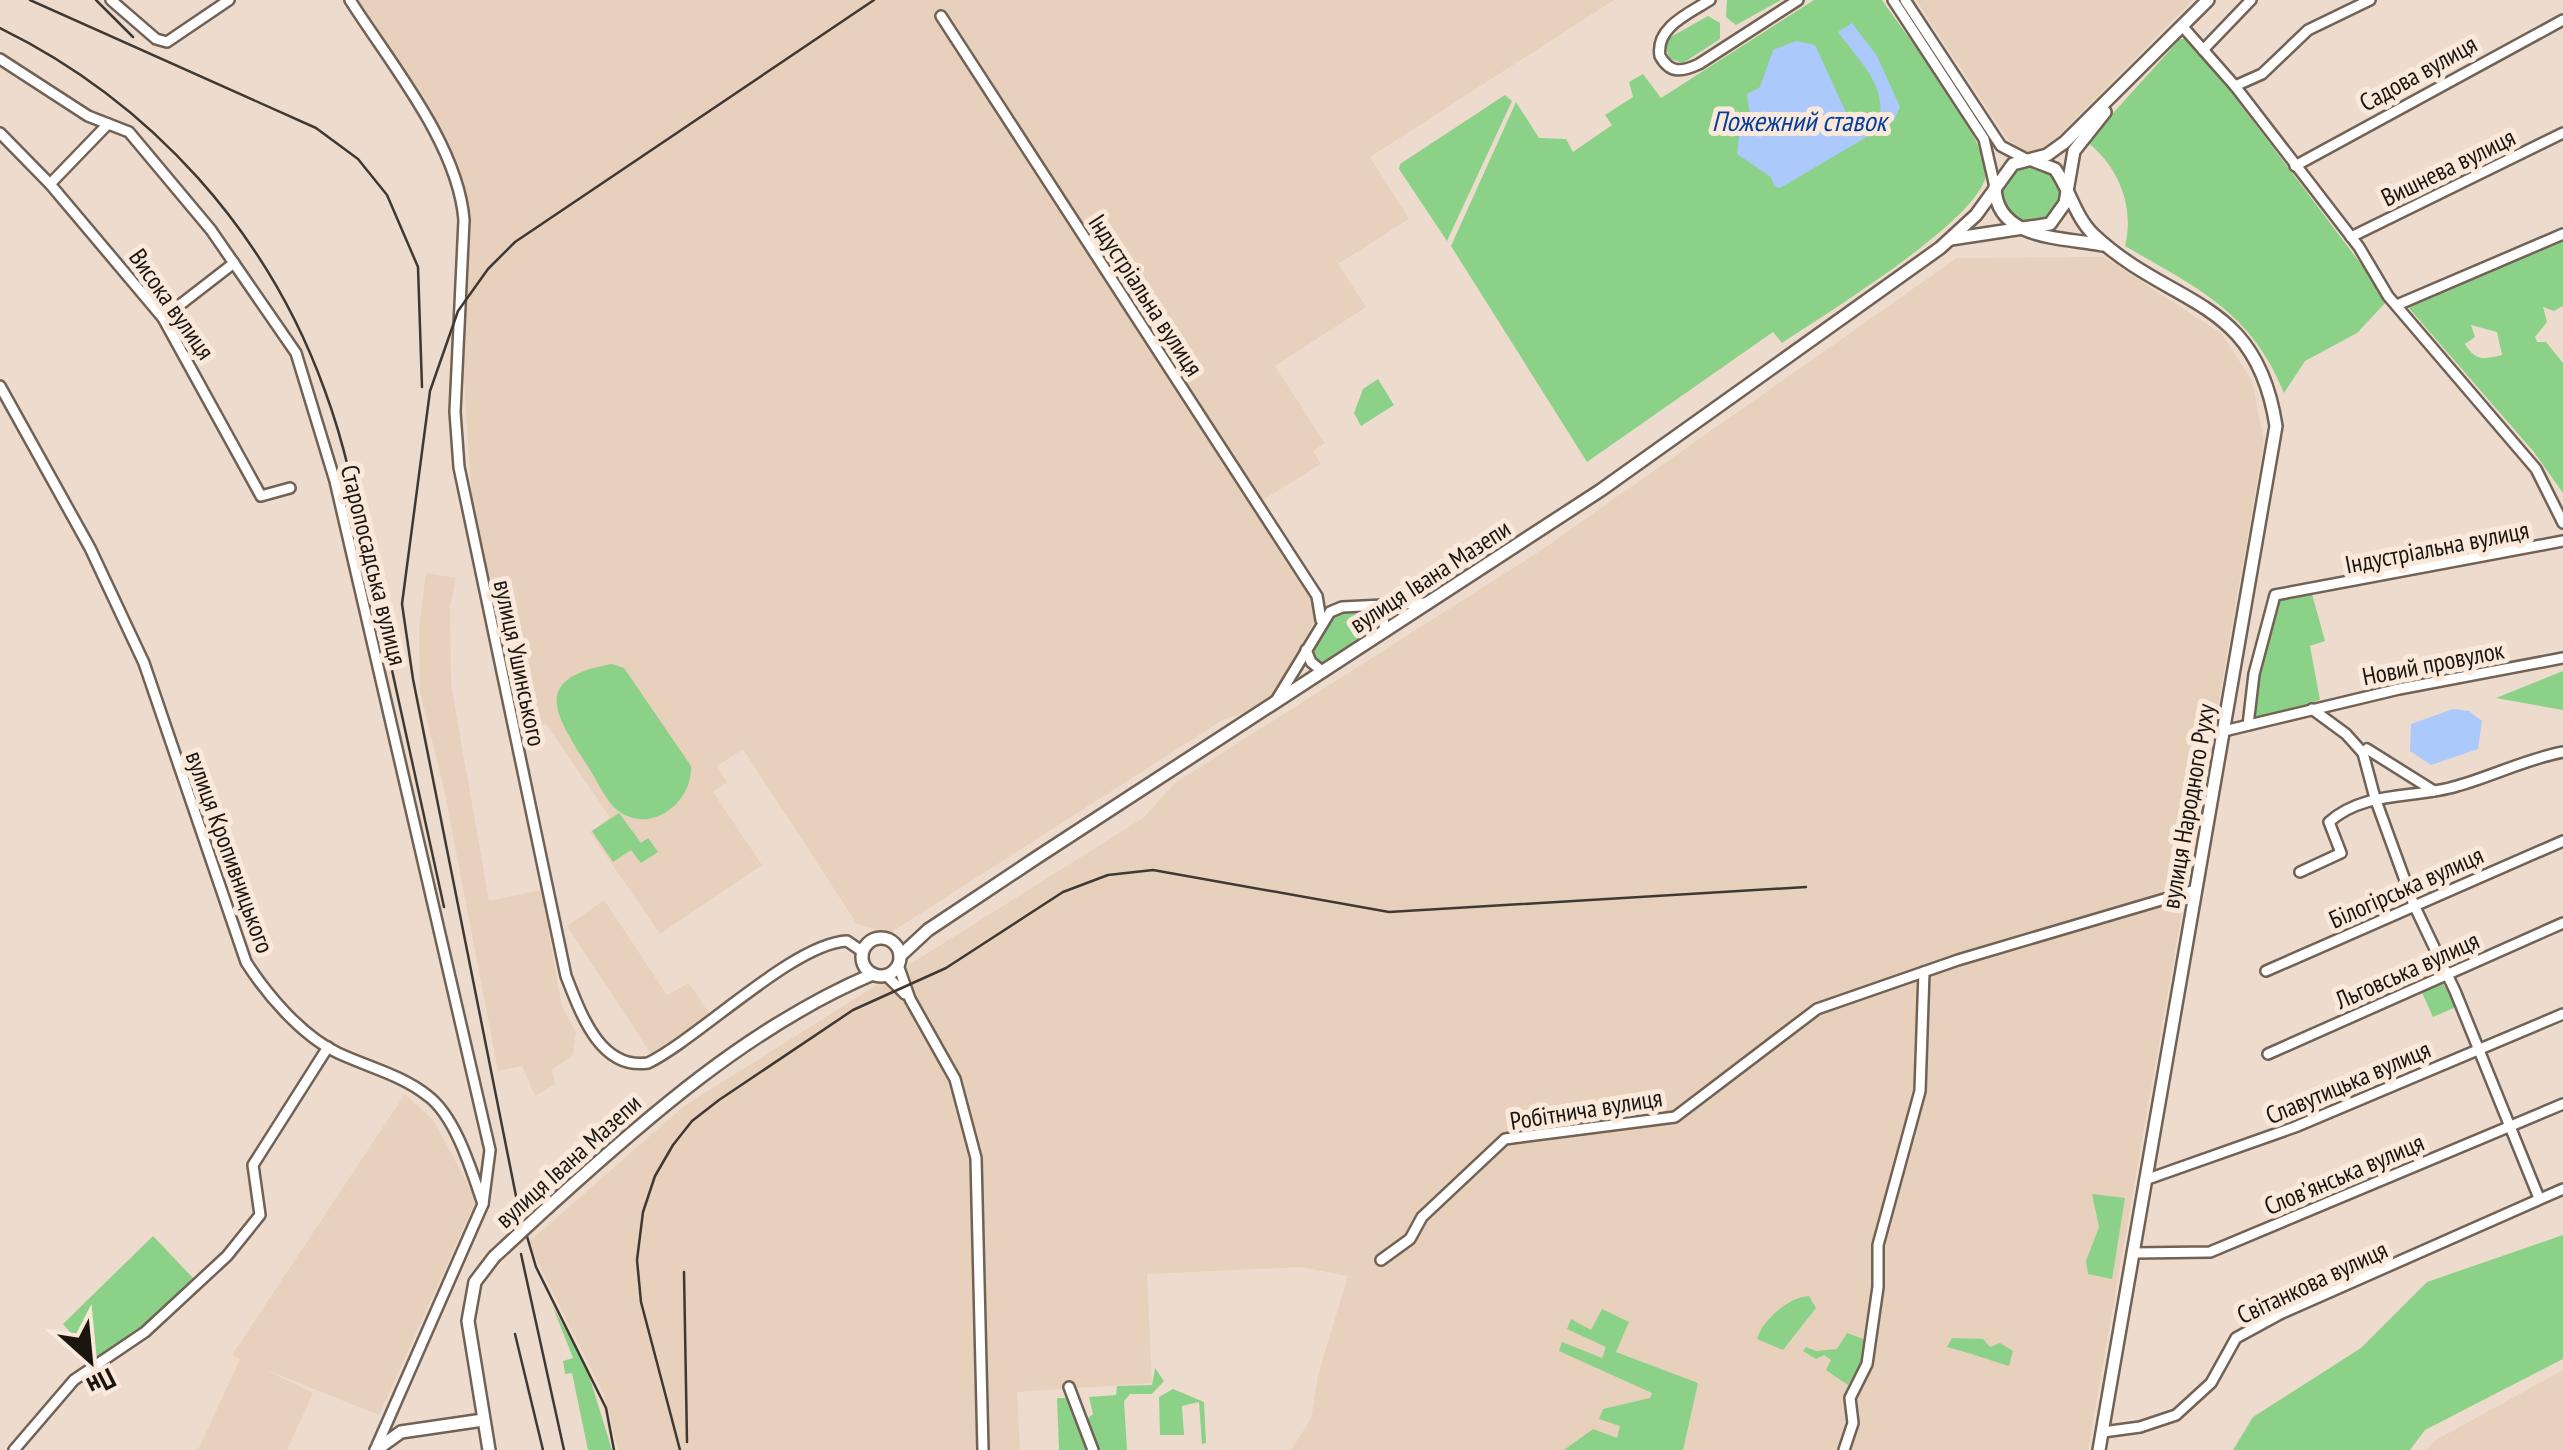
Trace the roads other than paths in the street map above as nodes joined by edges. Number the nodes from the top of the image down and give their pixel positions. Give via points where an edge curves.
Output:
1 (111, 0) edge
2 (230, 0) edge
3 (350, 0) edge
4 (1710, 0) edge
5 (1798, 0) edge
6 (1893, 0) edge
7 (1905, 0) edge
8 (2208, 0) edge
9 (2251, 0) edge
10 (2370, 0) edge
11 (941, 16) dead end
12 (2563, 20) edge
13 (2182, 26) junction
14 (2203, 50) junction
15 (0, 59) edge
16 (2126, 85) junction
17 (2235, 86) junction
18 (108, 124) junction
19 (2563, 133) edge
20 (0, 134) edge
21 (2028, 160) junction
22 (2295, 166) junction
23 (50, 184) junction
24 (2065, 186) junction
25 (1995, 187) junction
26 (2030, 230) junction
27 (2563, 234) edge
28 (2351, 237) junction
29 (1952, 239) junction
30 (2106, 246) junction
31 (234, 263) junction
32 (2397, 305) junction
33 (164, 318) junction
34 (0, 386) edge
35 (290, 488) dead end
36 (2563, 523) edge
37 (2563, 541) edge
38 (1317, 596) junction
39 (1429, 603) junction
40 (1368, 605) junction
41 (1342, 607) junction
42 (1321, 620) junction
43 (1385, 631) junction
44 (1306, 650) junction
45 (2563, 658) edge
46 (1323, 672) junction
47 (1275, 702) junction
48 (2312, 709) junction
49 (2248, 725) junction
50 (2224, 731) junction
51 (2563, 752) edge
52 (2363, 753) junction
53 (2434, 791) junction
54 (2374, 798) junction
55 (2563, 841) edge
56 (2300, 872) dead end
57 (2196, 890) junction
58 (2414, 905) junction
59 (2563, 923) edge
60 (922, 934) junction
61 (894, 942) junction
62 (862, 957) junction
63 (899, 960) junction
64 (1924, 972) junction
65 (2266, 972) dead end
66 (2448, 974) junction
67 (880, 975) junction
68 (840, 988) junction
69 (910, 999) junction
70 (2563, 1014) edge
71 (328, 1047) junction
72 (2479, 1050) junction
73 (2268, 1054) dead end
74 (2563, 1104) edge
75 (2510, 1126) junction
76 (2146, 1180) junction
77 (2563, 1189) edge
78 (2539, 1198) junction
79 (483, 1204) junction
80 (2134, 1253) junction
81 (1381, 1260) dead end
82 (1069, 1387) dead end
83 (482, 1420) junction
84 (2103, 1432) junction
85 (14, 1450) edge
86 (375, 1450) edge
87 (489, 1450) edge
88 (983, 1450) edge
89 (1093, 1450) edge
90 (1844, 1450) edge
91 (2099, 1450) edge

1 - 2 street via 167,42
3 - 62 street, вулиця Ушинського via 445,151 461,192 455,423 464,496 566,976 584,1019 611,1055 628,1066 648,1063 833,942 848,940
4 - 5 street via 1661,39 1660,56 1669,68 1699,64
6 - 25 street via 1984,139
7 - 21 street via 2002,146
8 - 13 main road
9 - 14 street
10 - 17 street via 2308,30 2262,74
11 - 38 street, Індустріальна вулиця
12 - 22 street, Садова вулиця
13 - 14 street
13 - 16 main road
14 - 17 street
15 - 18 street, Старопосадська вулиця
16 - 21 main road via 2065,142
16 - 24 main road via 2074,151
17 - 22 street
18 - 23 street
18 - 31 street, Старопосадська вулиця via 129,132
19 - 28 street, Вишнева вулиця
20 - 23 street, Висока вулиця
21 - 24 main road via 2049,164
21 - 25 main road via 2006,170
22 - 28 street
23 - 33 street, Висока вулиця
24 - 26 main road via 2056,219
24 - 30 main road, вулиця Народного Руху via 2080,217
25 - 26 main road via 2005,220
25 - 29 main road, вулиця Івана Мазепи
26 - 29 main road, вулиця Івана Мазепи
26 - 30 main road, вулиця Народного Руху
27 - 32 street
28 - 32 street
29 - 39 main road, вулиця Івана Мазепи via 1601,490
30 - 50 main road, вулиця Народного Руху via 2228,323 2250,350 2272,404 2274,445
31 - 33 street
31 - 79 street, Старопосадська вулиця via 296,353 335,481 490,1150
32 - 36 street via 2536,469
33 - 35 street, Висока вулиця via 261,496
34 - 71 street, вулиця Кропивницького via 90,548 144,664 246,962
37 - 49 street, Індустріальна вулиця via 2286,592 2270,602
38 - 41 street
38 - 42 street, Індустріальна вулиця
39 - 40 street
39 - 43 main road, вулиця Івана Мазепи
40 - 41 street
40 - 43 street via 1382,614
41 - 42 street
42 - 44 street
43 - 46 main road, вулиця Івана Мазепи
44 - 46 street
44 - 47 street
45 - 48 street, Новий провулок
46 - 47 main road, вулиця Івана Мазепи
47 - 60 main road, вулиця Івана Мазепи
48 - 49 street, Новий провулок
48 - 52 street
49 - 50 street, Новий провулок
50 - 57 main road, вулиця Народного Руху
51 - 53 street
52 - 53 street via 2367,749
52 - 54 street
53 - 54 street
54 - 56 street via 2329,822 2341,852
54 - 58 street
55 - 58 street, Білогірська вулиця
57 - 64 street, Робітнича вулиця
57 - 76 main road, вулиця Народного Руху
58 - 65 street, Білогірська вулиця
58 - 66 street
59 - 66 street, Льговська вулиця
60 - 61 main road, вулиця Івана Мазепи
60 - 63 main road, вулиця Івана Мазепи
61 - 62 main road, вулиця Івана Мазепи via 877,938
61 - 63 main road
62 - 67 main road
62 - 68 main road, вулиця Івана Мазепи
63 - 67 main road, вулиця Івана Мазепи
63 - 69 street
64 - 81 street, Робітнича вулиця via 1817,1008 1675,1117 1505,1139
64 - 90 street via 1920,1090 1878,1245 1867,1364 1850,1398 1853,1423
66 - 72 street
66 - 73 street, Льговська вулиця
67 - 68 main road, вулиця Івана Мазепи
67 - 69 street
68 - 83 main road, вулиця Івана Мазепи, bridge via 683,1091 494,1257 476,1282 468,1321
69 - 88 street via 956,1080 976,1158
70 - 72 street, Славутицька вулиця
71 - 79 street, вулиця Кропивницького via 429,1096 446,1116
71 - 85 street via 254,1165 260,1216 145,1332 74,1380
72 - 75 street
72 - 76 street, Славутицька вулиця
74 - 75 street, Словʼянська вулиця
75 - 78 street
75 - 80 street, Словʼянська вулиця via 2210,1252
76 - 80 main road, вулиця Народного Руху
77 - 78 street, Світанкова вулиця
78 - 84 street, Світанкова вулиця via 2280,1314 2236,1338 2210,1383 2176,1414
79 - 86 street, Старопосадська вулиця
80 - 84 main road, вулиця Народного Руху
82 - 89 street
83 - 86 main road via 401,1432
83 - 87 main road, вулиця Івана Мазепи
84 - 91 main road, вулиця Народного Руху

